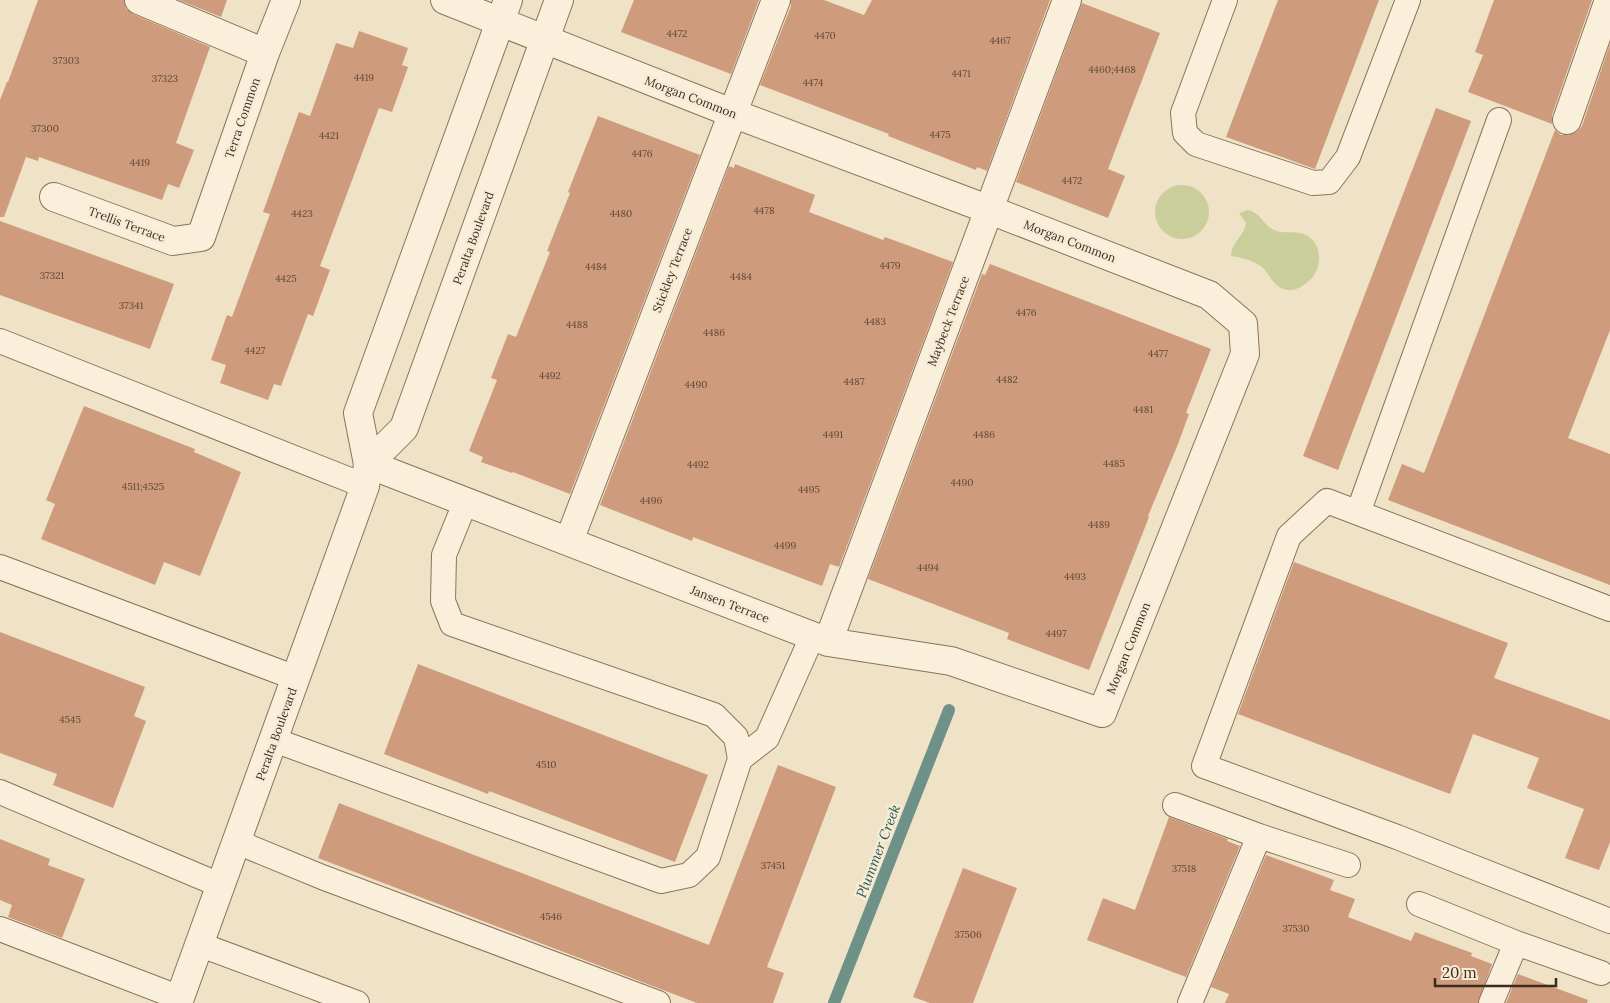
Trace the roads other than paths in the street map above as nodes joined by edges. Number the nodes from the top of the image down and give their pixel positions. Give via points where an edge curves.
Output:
1 (140, 0) edge
2 (286, 0) edge
3 (445, 0) edge
4 (560, 0) edge
5 (776, 0) edge
6 (1066, 0) edge
7 (1225, 0) edge
8 (1408, 0) edge
9 (1610, 0) edge
10 (504, 11) edge
11 (544, 40) junction
12 (265, 53) junction
13 (732, 113) junction
14 (1499, 120) dead end
15 (1567, 120) dead end
16 (54, 197) dead end
17 (990, 210) junction
18 (201, 237) joint
19 (0, 341) edge
20 (367, 475) junction
21 (465, 503) junction
22 (1358, 513) junction
23 (569, 541) junction
24 (0, 567) edge
25 (1610, 609) edge
26 (820, 639) junction
27 (296, 678) junction
28 (1102, 713) joint
29 (274, 740) junction
30 (740, 759) junction
31 (0, 792) edge
32 (1175, 804) dead end
33 (1259, 836) junction
34 (237, 842) junction
35 (1348, 865) dead end
36 (222, 886) junction
37 (1419, 904) dead end
38 (1610, 920) edge
39 (0, 929) edge
40 (1516, 943) junction
41 (200, 945) junction
42 (1601, 973) dead end
43 (179, 1000) edge
44 (357, 1003) edge
45 (658, 1003) edge
46 (1190, 1003) edge
47 (1491, 1003) edge

1 - 12 street
2 - 12 street, Terra Common
3 - 10 street, Morgan Common
4 - 11 street, Peralta Boulevard
5 - 13 street, Stickley Terrace
6 - 17 street, Maybeck Terrace
7 - 8 lane via 1183,113 1185,133 1196,144 1312,183 1329,182 1348,157
9 - 15 street
10 - 11 street, Morgan Common
10 - 20 street via 358,413
11 - 13 street, Morgan Common
11 - 20 street, Peralta Boulevard via 404,428
12 - 18 street, Terra Common
13 - 17 street, Morgan Common
13 - 23 street, Stickley Terrace
14 - 22 lane
16 - 18 street, Trellis Terrace via 173,241
17 - 26 street, Maybeck Terrace
17 - 28 street, Morgan Common via 1209,295 1242,324 1245,354
19 - 20 lane
20 - 21 street, Jansen Terrace
20 - 27 street, Peralta Boulevard
21 - 23 street, Jansen Terrace
21 - 30 lane via 444,555 444,601 452,624 714,715 736,737
22 - 25 lane
22 - 38 lane via 1328,502 1289,536 1204,766
23 - 26 street, Jansen Terrace
24 - 27 lane
26 - 28 street, Jansen Terrace via 951,661
26 - 30 lane via 767,738
27 - 29 street, Peralta Boulevard
29 - 30 lane via 661,880 689,875 708,858
29 - 34 street, Peralta Boulevard
31 - 36 lane
32 - 33 lane
33 - 35 lane
33 - 46 lane
34 - 36 street, Peralta Boulevard
34 - 45 lane
36 - 41 street, Peralta Boulevard
37 - 40 lane
39 - 43 lane
40 - 42 lane
40 - 47 lane
41 - 43 street, Peralta Boulevard
41 - 44 lane

